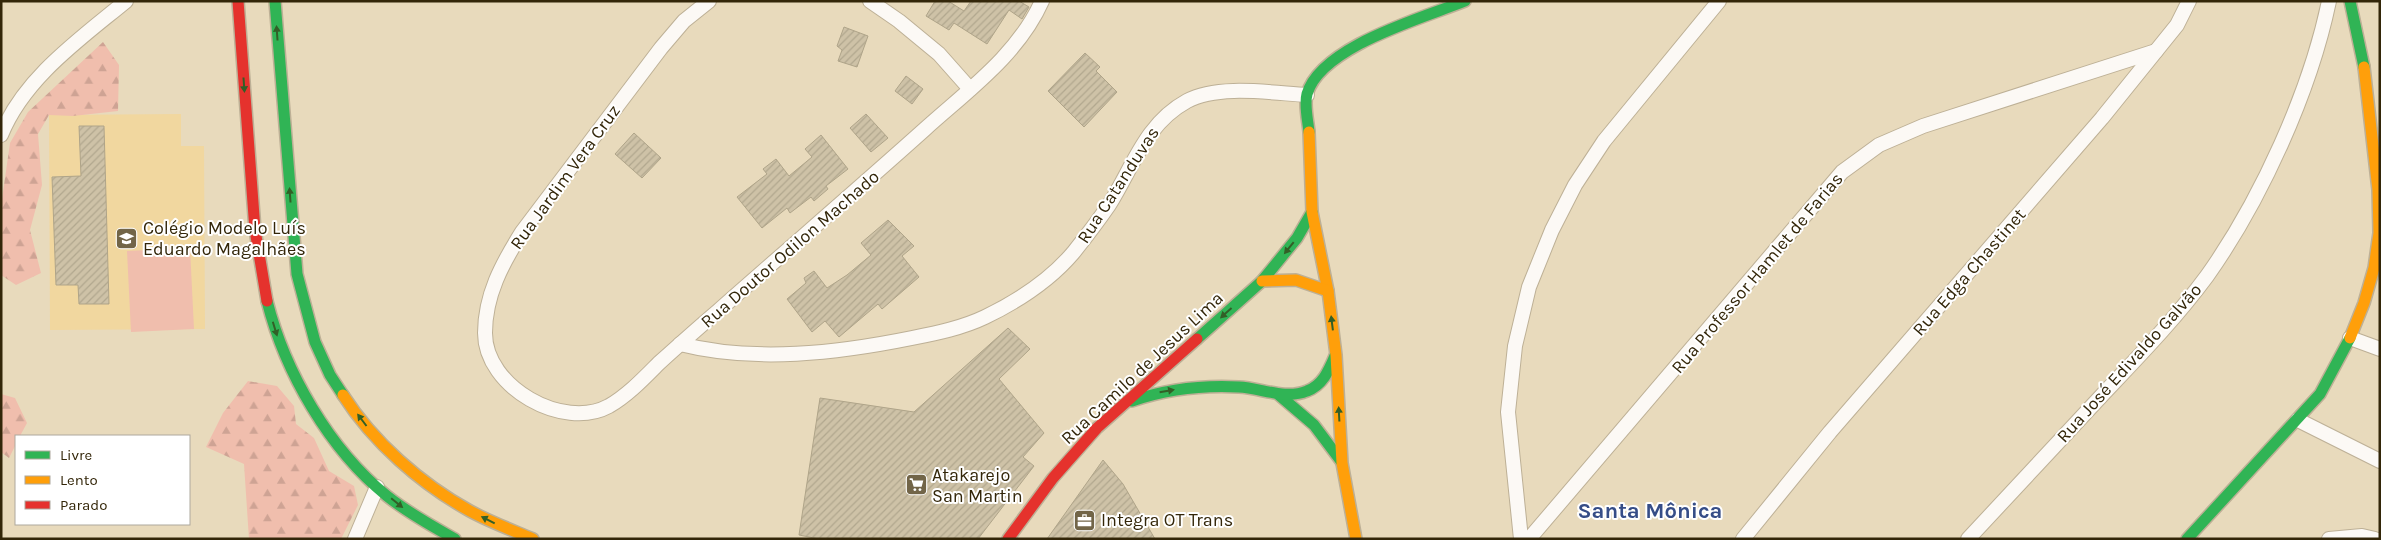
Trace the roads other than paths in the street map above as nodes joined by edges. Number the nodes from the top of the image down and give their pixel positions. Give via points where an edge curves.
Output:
1 (126, 1) edge
2 (238, 1) edge
3 (275, 1) edge
4 (709, 1) edge
5 (870, 1) edge
6 (1042, 1) edge
7 (1466, 1) edge
8 (1719, 1) edge
9 (2189, 1) edge
10 (2329, 1) edge
11 (2350, 1) edge
12 (2156, 52) junction
13 (970, 89) junction
14 (1307, 95) junction
15 (1, 135) edge
16 (2379, 190) edge
17 (1312, 212) junction
18 (2377, 269) edge
19 (1262, 281) junction
20 (1328, 291) junction
21 (2350, 338) junction
22 (680, 344) junction
23 (2380, 349) edge
24 (1336, 355) junction
25 (504, 378) joint
26 (1279, 395) junction
27 (1121, 406) junction
28 (2298, 420) junction
29 (2380, 461) edge
30 (1342, 463) junction
31 (377, 487) junction
32 (355, 539) edge
33 (455, 539) edge
34 (533, 539) edge
35 (1008, 539) edge
36 (1356, 539) edge
37 (1521, 539) edge
38 (1529, 539) edge
39 (1742, 539) edge
40 (1968, 539) edge
41 (2187, 539) edge
42 (2329, 539) edge
43 (2375, 539) edge

1 - 15 street via 36,81 7,120
2 -> 31 main road via 255,229 268,305 280,344 300,384 325,424
34 -> 3 main road via 462,507 391,453 342,391 320,352 297,274
4 - 25 street, Rua Jardim Vera Cruz via 684,21 661,48 522,232 503,263 486,312 485,336 490,358
5 - 13 street via 939,54
6 - 13 street, Rua Doutor Odilon Machado via 1020,38 1000,62
7 - 14 main road via 1363,42 1331,62
8 - 37 street via 1604,141 1575,185 1552,230 1529,288 1515,346 1508,412
9 - 12 street, Rua Edga Chastinet via 2177,25
10 - 40 street, Rua José Edivaldo Galvão via 2284,136 2237,228 2206,276 2164,329
11 - 16 main road via 2366,76
12 - 38 street, Rua Professor Hamlet de Farias via 1923,126 1879,145 1842,172
12 - 39 street, Rua Edga Chastinet
13 - 22 street, Rua Doutor Odilon Machado
14 - 17 main road
14 - 22 street, Rua Catanduvas via 1220,92 1188,100 1170,112 1145,139 1109,204 1072,254 1028,292 984,318 950,330 825,351 725,352
16 - 18 main road
17 -> 19 main road, Rua Camilo de Jesus Lima via 1298,238
17 - 20 main road
18 - 21 main road
19 - 20 main road via 1286,278 1310,282
19 -> 27 main road, Rua Camilo de Jesus Lima
24 -> 20 main road
21 - 23 street
21 - 28 main road via 2320,394
22 - 25 street, Rua Doutor Odilon Machado via 628,393 593,412 571,413 548,407
24 - 26 main road via 1320,385 1306,392
30 -> 24 main road
27 -> 26 main road via 1147,395 1202,387 1256,388
26 - 30 main road via 1319,429
27 - 35 main road, Rua Camilo de Jesus Lima via 1073,453
28 - 29 street
28 - 41 main road
30 - 36 main road
31 - 32 street
31 -> 33 main road via 409,512
42 - 43 street via 2362,536

